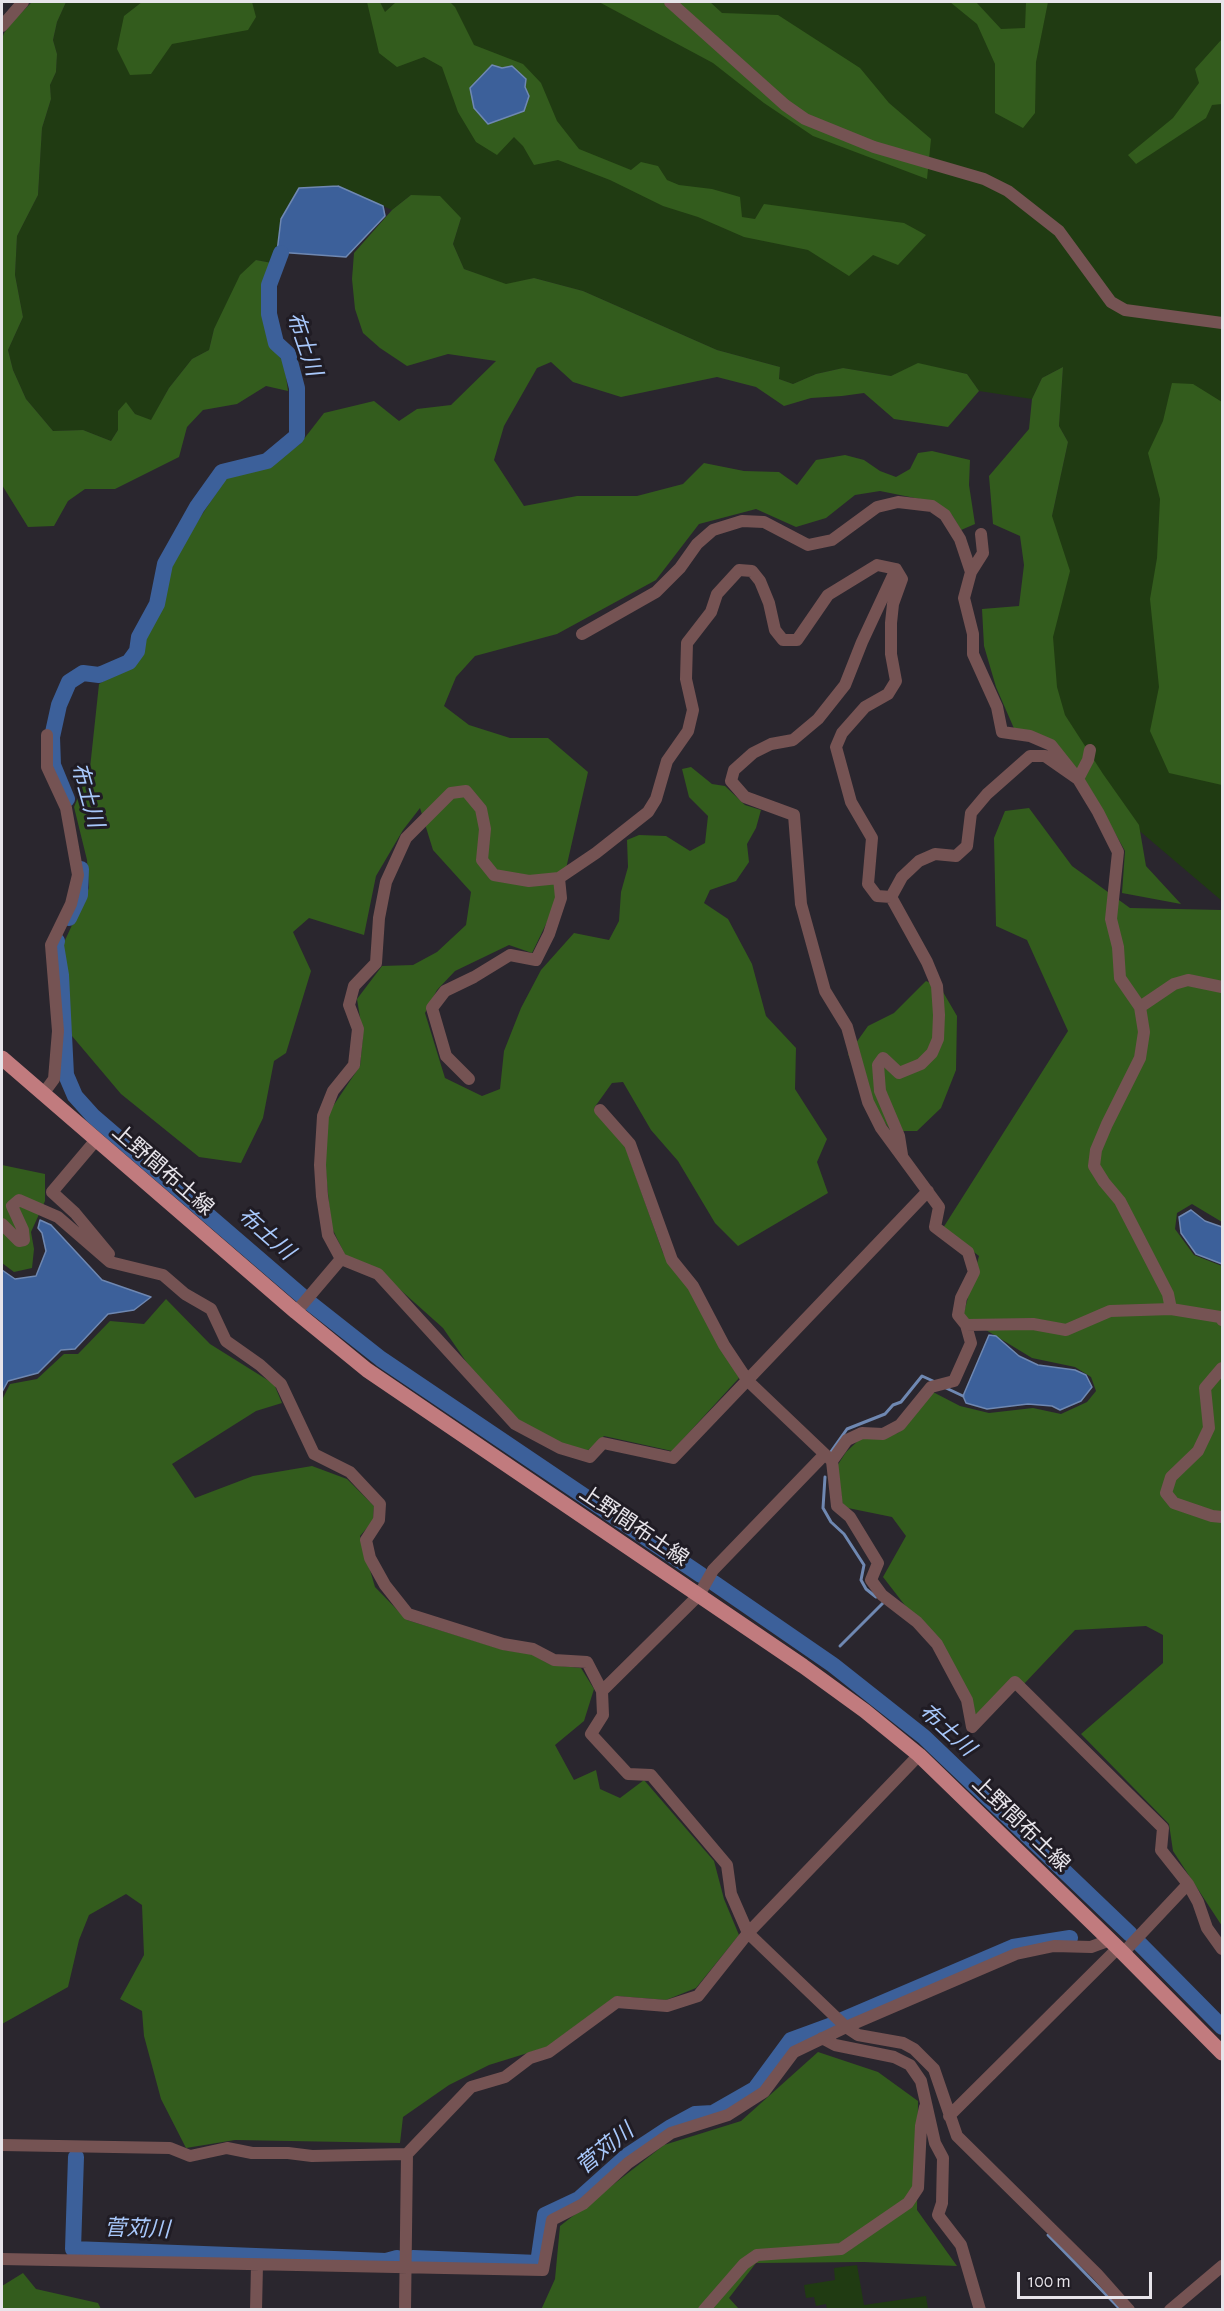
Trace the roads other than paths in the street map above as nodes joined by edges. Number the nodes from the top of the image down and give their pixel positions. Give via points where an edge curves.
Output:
1 (23, 2) edge
2 (670, 2) edge
3 (2, 26) edge
4 (1222, 323) edge
5 (981, 534) dead end
6 (896, 569) junction
7 (971, 572) junction
8 (582, 634) dead end
9 (47, 735) dead end
10 (1090, 750) dead end
11 (1078, 779) junction
12 (559, 879) junction
13 (891, 897) junction
14 (1222, 987) edge
15 (1140, 1007) junction
16 (2, 1058) edge
17 (469, 1079) dead end
18 (43, 1094) junction
19 (600, 1110) dead end
20 (96, 1140) junction
21 (903, 1159) junction
22 (928, 1191) junction
23 (2, 1224) edge
24 (341, 1258) junction
25 (125, 1265) junction
26 (1171, 1309) junction
27 (296, 1312) junction
28 (1222, 1320) edge
29 (966, 1325) junction
30 (1222, 1368) edge
31 (748, 1380) junction
32 (828, 1458) junction
33 (1222, 1517) edge
34 (699, 1595) junction
35 (602, 1691) junction
36 (919, 1755) junction
37 (1188, 1884) junction
38 (748, 1933) junction
39 (1117, 1947) junction
40 (1222, 1949) edge
41 (846, 2027) junction
42 (822, 2038) junction
43 (1222, 2053) edge
44 (926, 2103) junction
45 (949, 2116) junction
46 (2, 2145) edge
47 (407, 2154) junction
48 (2, 2259) edge
49 (257, 2265) junction
50 (406, 2266) junction
51 (1222, 2266) edge
52 (256, 2310) edge
53 (405, 2310) edge
54 (704, 2310) edge
55 (980, 2310) edge
56 (1129, 2310) edge
57 (1170, 2310) edge

1 - 3 street
2 - 4 street via 784,105 805,119 874,147 984,179 1008,191 1059,231 1111,302 1125,310
5 - 7 street via 983,553
6 - 12 street via 878,565 828,595 797,640 783,640 775,630 760,581 752,572 739,570 717,594 711,612 687,643 686,679 693,710 688,731 667,761 656,799 648,812
6 - 13 street via 902,579 891,623 896,681 888,694 865,707 836,747 851,802 872,838 868,884 877,896
6 - 21 street via 845,685 818,719 793,740 753,753 734,770 730,782 745,796 794,815 801,904 825,991 847,1027 868,1102
7 - 8 street via 960,539 945,515 932,506 898,502 877,507 832,540 808,545 764,522 742,521 713,530 656,592
7 - 11 street via 963,598 974,654 997,707 1002,732 1030,736 1051,745
9 - 18 street via 47,767 66,807 78,875 71,904 51,945 58,1031 54,1079
10 - 11 street
11 - 13 street via 1045,756 1030,756 971,813 967,846 956,856 935,854 919,861 902,877
11 - 15 street via 1118,852 1111,920 1120,978
12 - 17 street via 561,898 536,960 510,955 445,991 432,1008 446,1056
12 - 24 street via 529,881 494,875 482,861 481,809 466,791 451,793 406,838 386,882 376,963 354,986 349,1005 358,1029 354,1065 333,1091 323,1116 322,1196 328,1235
13 - 21 street via 937,986 939,1015 938,1039 921,1064 899,1073 883,1058 878,1065 880,1091 899,1136
14 - 15 street via 1188,980 1174,984
15 - 26 street via 1144,1032 1140,1058 1107,1124 1094,1166 1120,1201 1168,1294
16 - 18 main road, 上野間布土線
18 - 20 main road, 上野間布土線
19 - 31 street via 630,1144 672,1260 693,1286 724,1345
20 - 25 street via 52,1192 111,1256
20 - 27 main road, 上野間布土線
21 - 22 street
22 - 29 street via 939,1207 935,1227 968,1252 974,1272 958,1314
22 - 31 street
23 - 25 street via 19,1241 24,1240 12,1206 19,1200 58,1217 110,1262
24 - 27 street
24 - 31 street via 378,1274 515,1424 560,1448 590,1457 603,1443 674,1458
25 - 35 street via 163,1275 211,1309 226,1341 281,1384 314,1454 350,1472 380,1504 379,1520 366,1540 370,1558 408,1614 503,1644 533,1649 554,1660 586,1662
26 - 28 street
26 - 29 street via 1110,1311 1066,1330 1033,1324
27 - 34 main road, 上野間布土線 via 367,1370
29 - 32 street via 972,1343 954,1381 931,1387 900,1425 883,1434 862,1433 847,1440
30 - 33 street via 1205,1388 1209,1428 1198,1450 1171,1477 1166,1492 1174,1503
31 - 32 street
32 - 34 street via 713,1570
32 - 37 street via 837,1506 850,1517 878,1563 871,1580 882,1595 917,1622 937,1644 967,1700 972,1727 1015,1682 1163,1828 1161,1850
34 - 35 street
34 - 36 main road, 上野間布土線 via 865,1711
35 - 38 street via 603,1715 591,1734 628,1774 651,1775 727,1864 731,1894
36 - 38 street
36 - 39 main road, 上野間布土線
37 - 39 street
37 - 40 street via 1207,1928
38 - 41 street
38 - 47 street via 698,1996 667,2006 617,2002 549,2052 530,2058 505,2077 471,2087
39 - 41 street via 1054,1946 1016,1954
39 - 43 main road, 上野間布土線
39 - 45 street
41 - 42 street
41 - 45 street via 858,2035 903,2043 914,2049 933,2069
42 - 44 street via 834,2045 894,2057 910,2065 921,2081
42 - 50 street via 794,2052 764,2092 728,2115 671,2133 628,2163 583,2204 552,2220 543,2270
44 - 54 street via 918,2188 908,2203 841,2249 757,2255 744,2264
44 - 55 street via 935,2143 943,2158 938,2215 961,2245
45 - 56 street via 957,2136
46 - 47 street via 170,2148 190,2156 227,2148 252,2154
47 - 50 street
48 - 49 street
49 - 50 street
49 - 52 street
50 - 53 street
51 - 57 street

